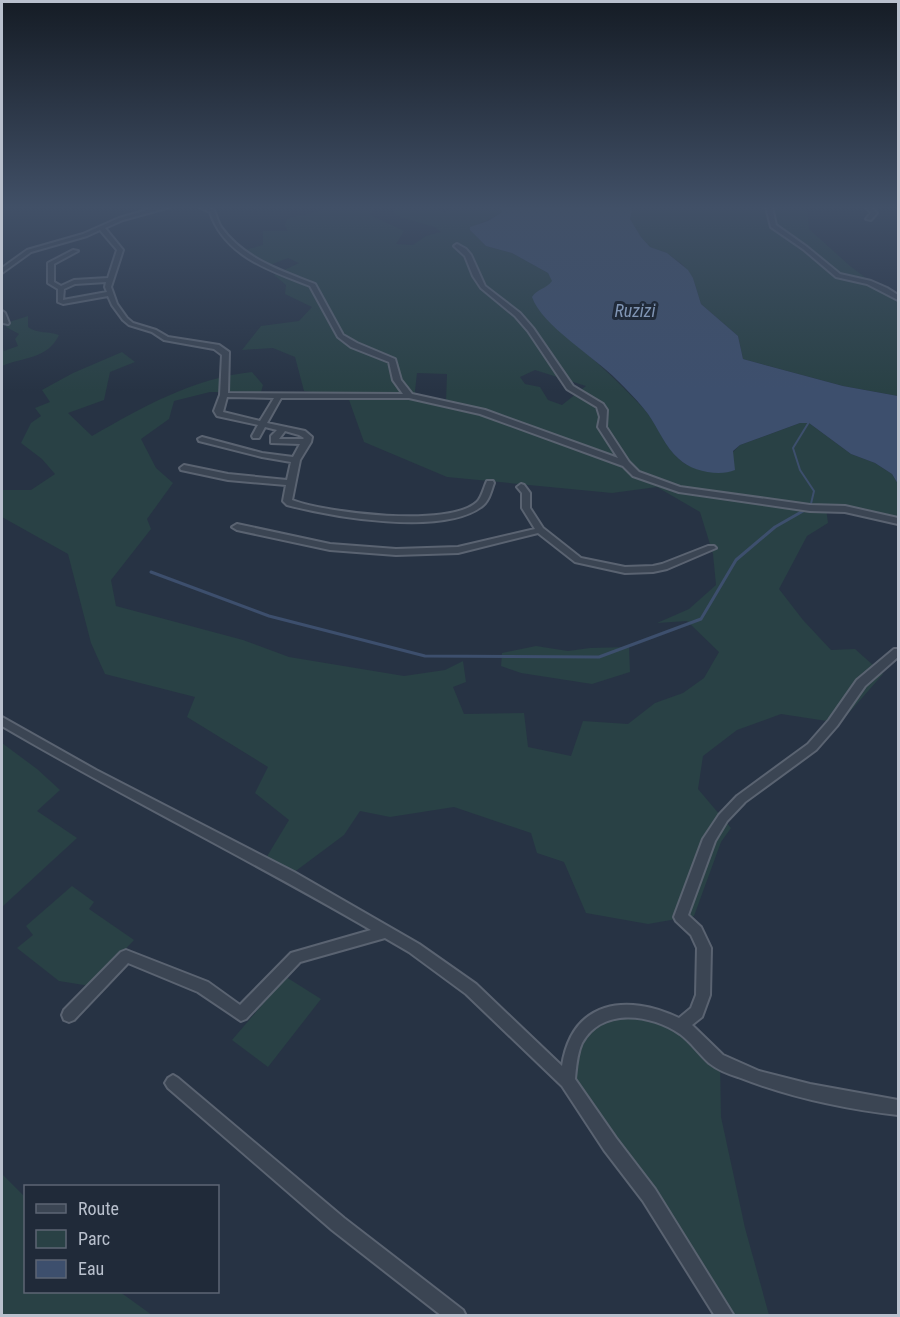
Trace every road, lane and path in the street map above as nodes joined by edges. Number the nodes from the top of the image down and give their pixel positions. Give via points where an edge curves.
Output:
1 (51, 268) edge
2 (113, 268) edge
3 (270, 268) edge
4 (474, 268) edge
5 (827, 268) edge
6 (109, 280) junction
7 (61, 288) junction
8 (109, 294) junction
9 (898, 298) edge
10 (2, 313) edge
11 (6, 324) dead end
12 (224, 396) junction
13 (279, 396) junction
14 (409, 396) junction
15 (264, 425) junction
16 (283, 429) junction
17 (256, 436) dead end
18 (201, 439) dead end
19 (307, 442) junction
20 (296, 460) junction
21 (626, 464) junction
22 (184, 468) dead end
23 (289, 483) junction
24 (490, 483) dead end
25 (521, 487) dead end
26 (898, 521) edge
27 (237, 527) dead end
28 (540, 530) junction
29 (711, 548) dead end
30 (898, 652) edge
31 (2, 721) edge
32 (386, 932) junction
33 (69, 1015) dead end
34 (680, 1026) junction
35 (567, 1082) junction
36 (173, 1083) dead end
37 (898, 1108) edge
38 (458, 1316) edge
39 (725, 1316) edge

1 - 7 street via 51,283
2 - 6 street
3 - 14 street via 313,285 340,336 392,361 397,380
4 - 21 street via 483,286 523,320 566,384 601,405 605,414 602,427
5 - 9 street via 838,276 879,286
6 - 7 street via 74,282
6 - 8 street
7 - 8 street via 59,297 63,302
8 - 12 street via 128,322 166,339 216,347 226,354
10 - 11 street
12 - 13 street
12 - 15 street via 220,414
13 - 14 street
13 - 15 street
14 - 21 street via 482,412
15 - 16 street
15 - 17 street
16 - 19 street via 305,434
16 - 19 street via 274,441
18 - 20 street
19 - 20 street
20 - 23 street
21 - 26 street via 636,474 679,489 810,508 845,509
22 - 23 street
23 - 24 street via 287,501 297,506 363,516 424,519 450,517 480,504
25 - 28 street via 526,493 526,508
27 - 28 street via 330,547 396,552 458,550
28 - 29 street via 578,560 625,570 664,567
30 - 34 street via 861,683 812,747 741,799 709,839 681,917 696,931 704,948 704,995 697,1012
31 - 32 street
32 - 33 street via 296,957 241,1014 203,987 126,956
32 - 35 street via 471,989
34 - 35 street via 637,1011 607,1014 579,1033
34 - 37 street via 720,1062 759,1078
35 - 39 street via 655,1204
36 - 38 street via 338,1224

